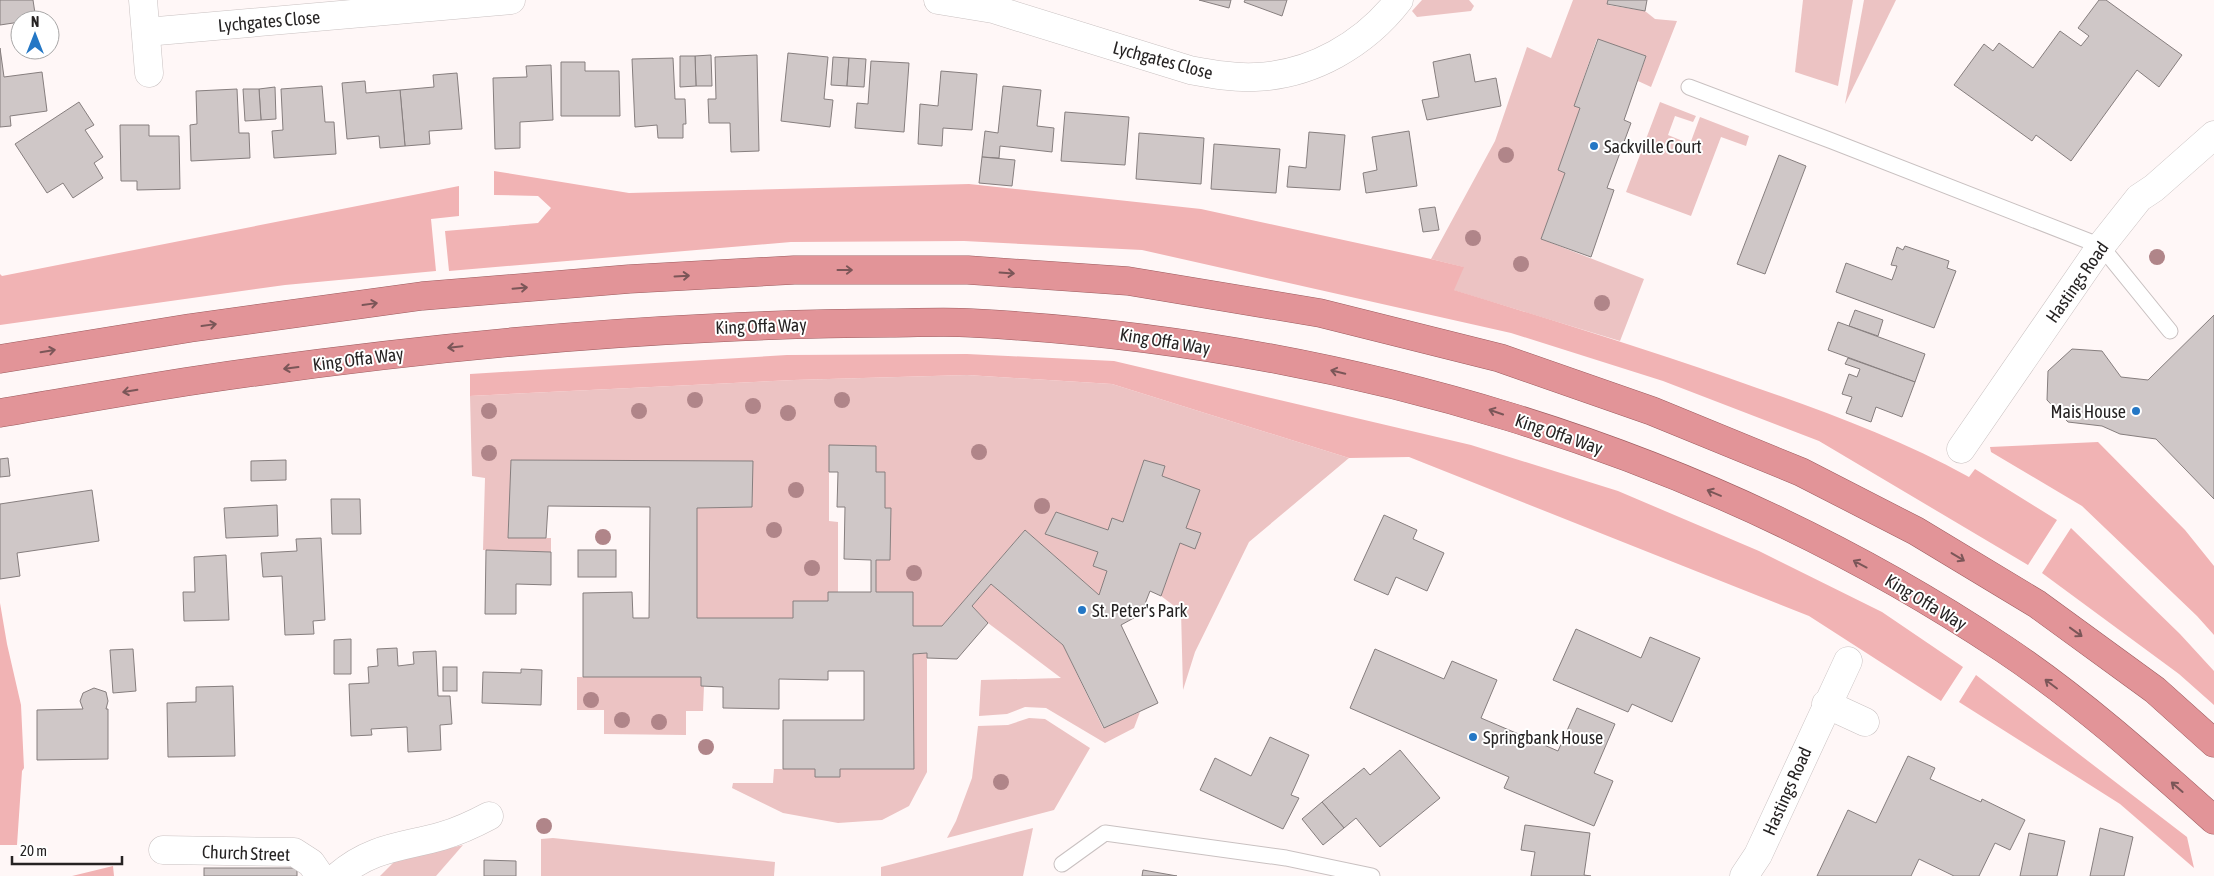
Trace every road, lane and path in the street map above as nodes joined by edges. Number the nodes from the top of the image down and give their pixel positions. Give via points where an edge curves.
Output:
1 (143, 0) edge
2 (511, 0) edge
3 (938, 0) edge
4 (1399, 0) edge
5 (146, 32) junction
6 (149, 73) dead end
7 (1689, 87) dead end
8 (2214, 135) edge
9 (2101, 246) junction
10 (2170, 331) dead end
11 (0, 359) edge
12 (0, 413) edge
13 (1961, 449) dead end
14 (1848, 661) dead end
15 (1826, 704) junction
16 (1865, 722) dead end
17 (2214, 743) edge
18 (489, 816) dead end
19 (2214, 820) edge
20 (164, 850) dead end
21 (1062, 864) dead end
22 (320, 876) edge
23 (338, 876) edge
24 (1372, 876) edge
25 (1744, 876) edge

1 - 5 street
2 - 5 street, Lychgates Close
3 - 4 street, Lychgates Close via 992,9 1190,70 1256,78 1298,71 1338,55 1386,18
5 - 6 street
7 - 9 lane
8 - 9 street, Hastings Road via 2139,198
9 - 10 lane
9 - 13 street, Hastings Road
11 -> 17 highway via 190,328 422,296 629,279 794,270 968,270 1128,280 1320,313 1500,358 1652,410 1801,472 1916,531 2037,604 2155,690
19 -> 12 highway, King Offa Way via 2117,734 2009,652 1898,584 1773,517 1626,456 1481,408 1305,363 1121,334 966,322 795,324 638,331 426,350 197,380
14 - 15 street, Hastings Road
15 - 16 street
15 - 25 street, Hastings Road via 1758,855
18 - 23 street via 443,836 374,852
20 - 22 street, Church Street via 294,852 311,863
21 - 24 lane via 1105,832 1286,858

